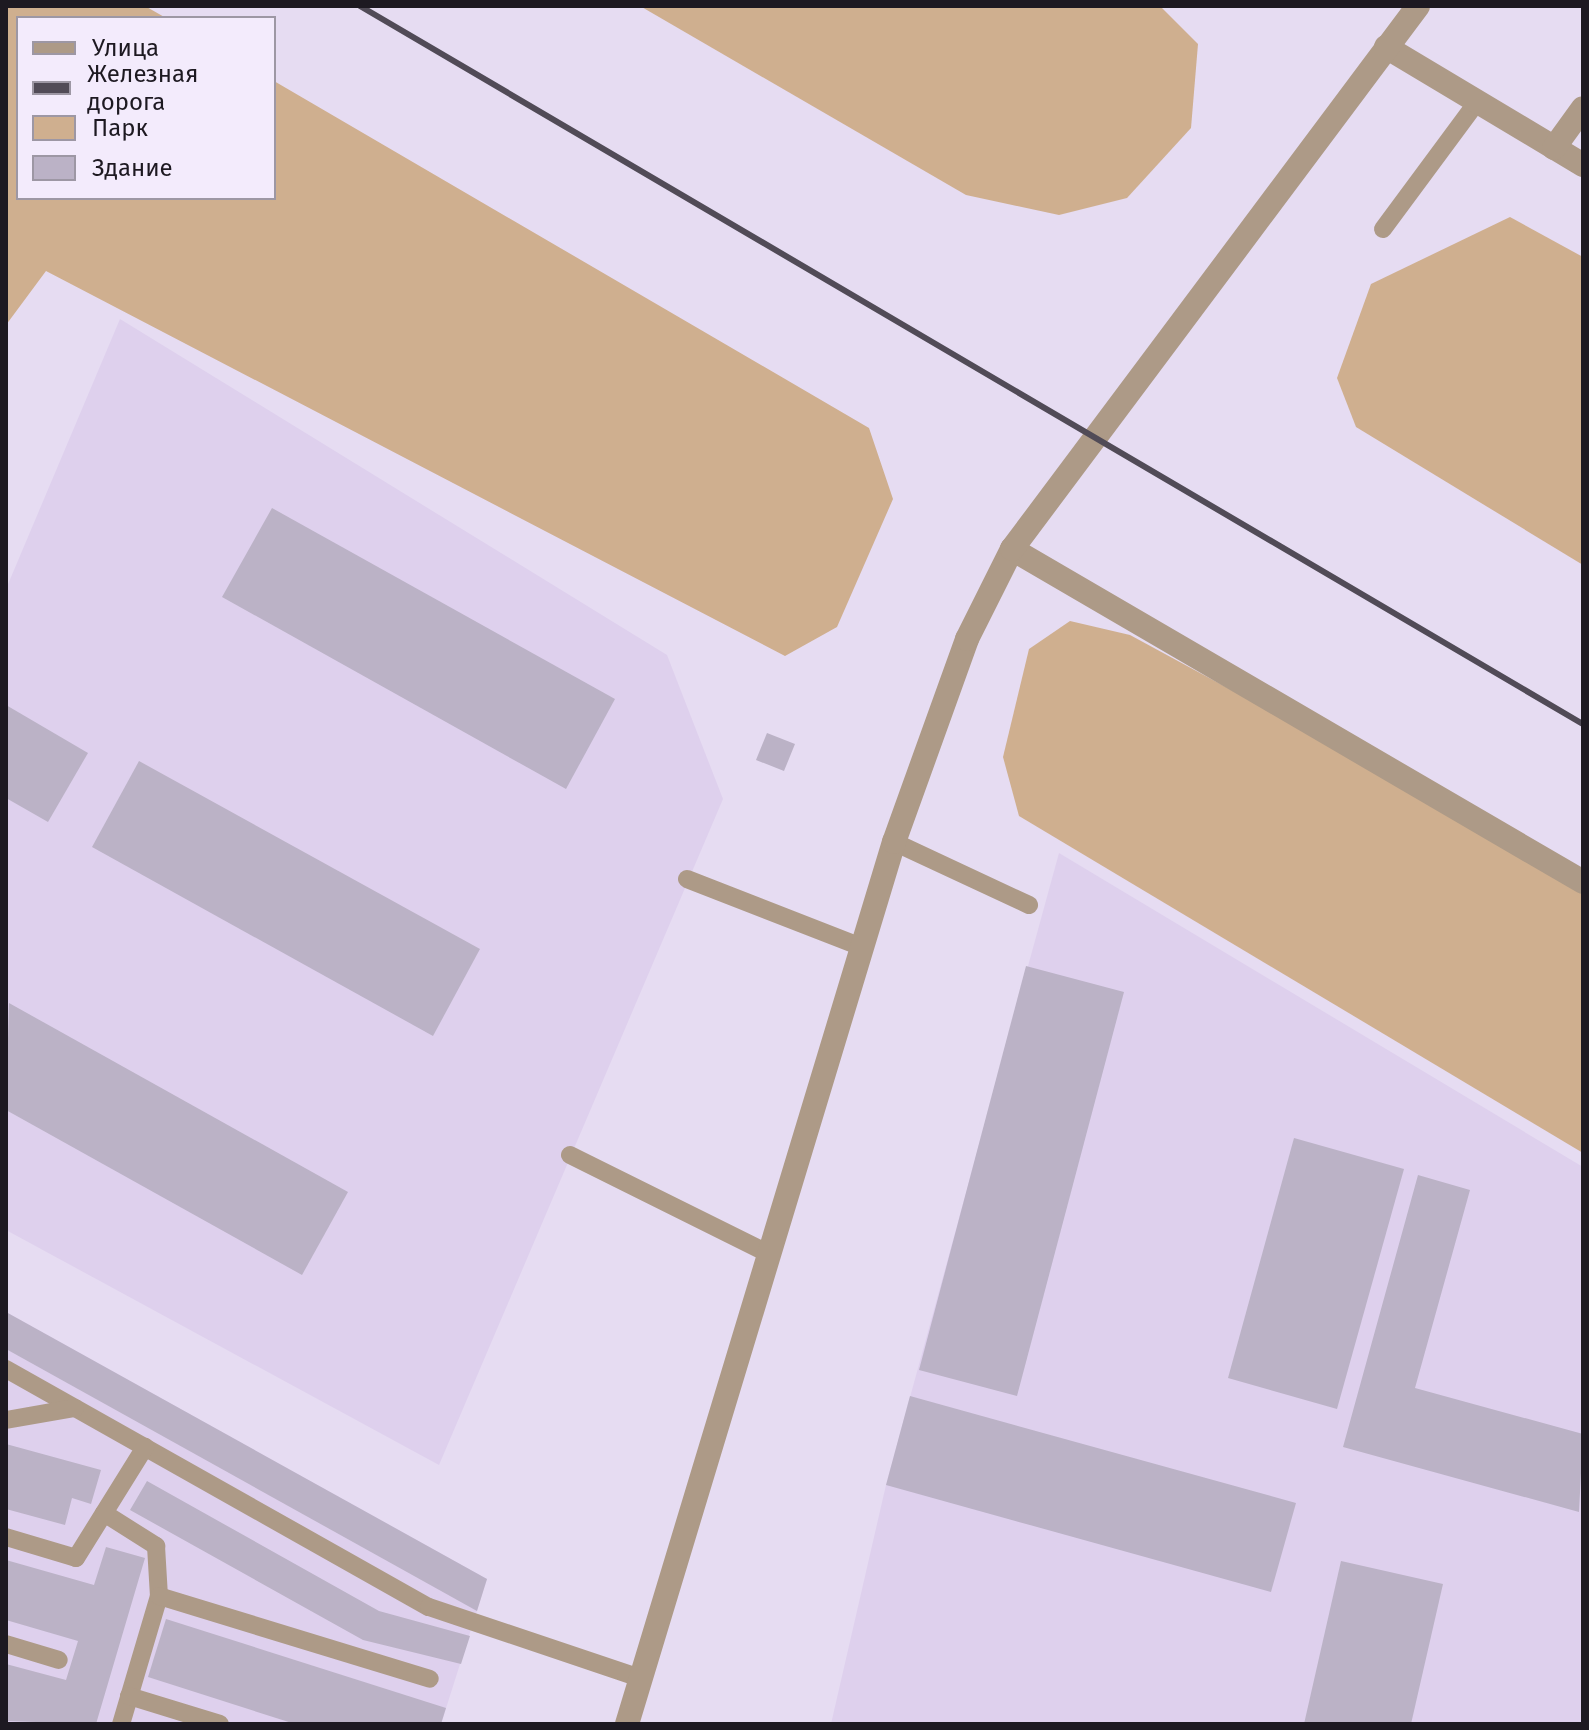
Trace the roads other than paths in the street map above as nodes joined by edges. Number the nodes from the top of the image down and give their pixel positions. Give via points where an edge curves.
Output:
1 (1418, 6) edge
2 (1386, 47) junction
3 (1477, 102) junction
4 (1583, 108) edge
5 (1554, 148) junction
6 (1583, 165) edge
7 (1383, 229) dead end
8 (1012, 549) junction
9 (894, 842) junction
10 (687, 879) dead end
11 (1583, 882) edge
12 (1029, 905) dead end
13 (861, 947) junction
14 (570, 1155) dead end
15 (767, 1253) junction
16 (6, 1369) edge
17 (75, 1408) junction
18 (6, 1420) edge
19 (145, 1447) junction
20 (104, 1513) junction
21 (6, 1537) edge
22 (159, 1596) junction
23 (6, 1644) edge
24 (59, 1660) dead end
25 (640, 1678) junction
26 (430, 1679) dead end
27 (129, 1696) junction
28 (121, 1724) edge
29 (220, 1724) edge
30 (627, 1724) edge

1 - 2 street
2 - 3 street
2 - 8 street
3 - 5 street
3 - 7 lane
4 - 5 street
5 - 6 street
8 - 9 street via 967,639
8 - 11 street
9 - 12 lane
9 - 13 street
10 - 13 lane
13 - 15 street
14 - 15 lane
15 - 25 street
16 - 17 lane
17 - 18 lane
17 - 19 lane
19 - 20 lane
19 - 25 lane via 429,1607
20 - 21 lane via 76,1558
20 - 22 lane via 156,1546
22 - 26 lane
22 - 27 lane
23 - 24 lane
25 - 30 street
27 - 28 lane
27 - 29 lane

